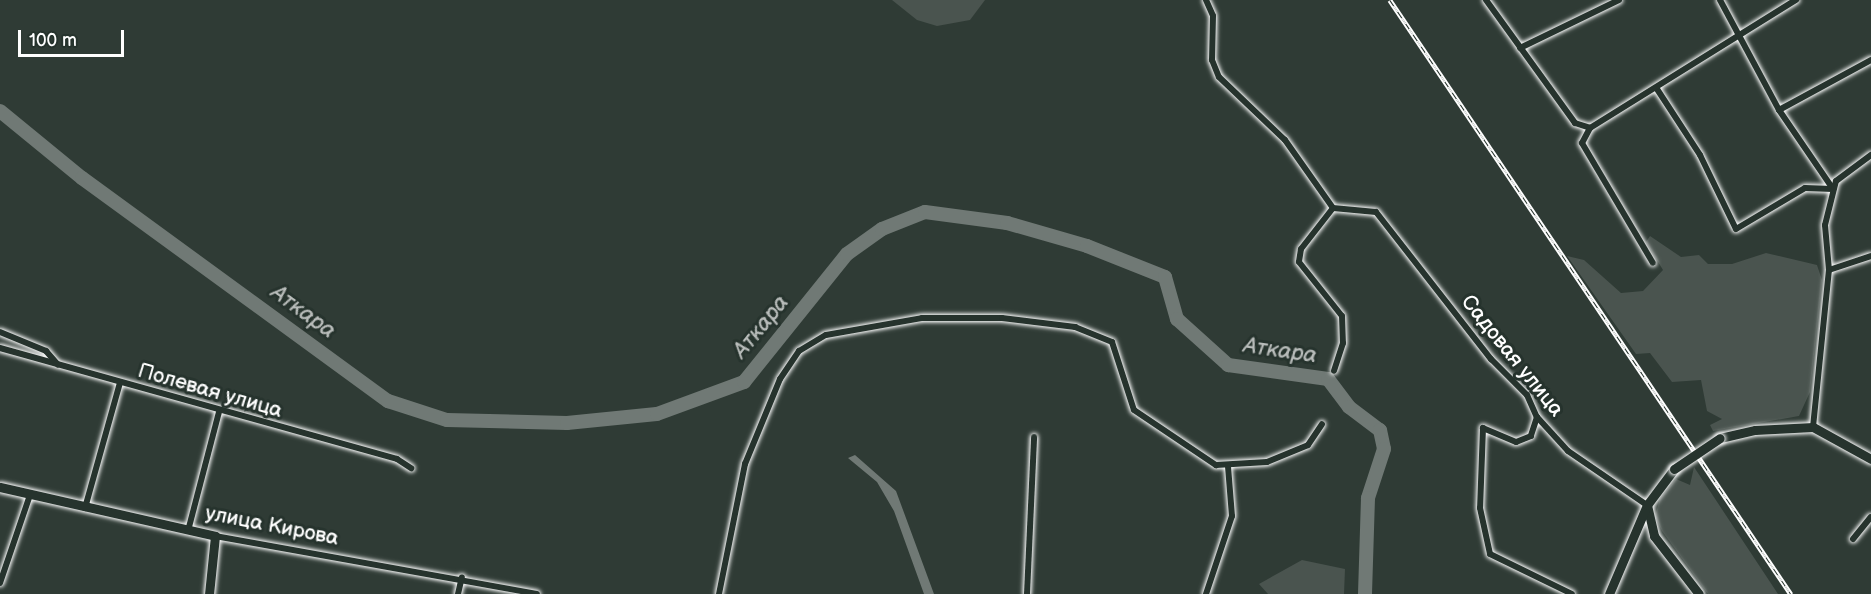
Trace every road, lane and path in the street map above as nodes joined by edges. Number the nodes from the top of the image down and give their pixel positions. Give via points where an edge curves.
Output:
1 (1206, 0) edge
2 (1486, 0) edge
3 (1619, 0) edge
4 (1720, 0) edge
5 (1796, 0) edge
6 (1737, 35) junction
7 (1520, 48) junction
8 (1871, 60) edge
9 (1657, 89) junction
10 (1779, 110) junction
11 (1590, 128) junction
12 (1871, 155) edge
13 (1833, 189) junction
14 (1333, 208) junction
15 (1871, 256) edge
16 (1653, 263) dead end
17 (1829, 270) junction
18 (0, 332) edge
19 (0, 348) edge
20 (59, 367) junction
21 (1334, 371) dead end
22 (120, 383) junction
23 (219, 412) junction
24 (1537, 417) junction
25 (1322, 424) dead end
26 (1813, 427) junction
27 (1034, 437) dead end
28 (1871, 459) edge
29 (1228, 466) junction
30 (411, 468) dead end
31 (0, 487) edge
32 (30, 495) junction
33 (1647, 505) junction
34 (85, 508) junction
35 (1871, 517) edge
36 (189, 527) junction
37 (215, 536) junction
38 (1853, 539) dead end
39 (462, 577) junction
40 (0, 583) edge
41 (209, 594) edge
42 (458, 594) edge
43 (537, 594) edge
44 (719, 594) edge
45 (1027, 594) edge
46 (1206, 594) edge
47 (1572, 594) edge
48 (1609, 594) edge
49 (1699, 594) edge

1 - 14 street via 1213,16 1212,60 1219,77 1285,140
2 - 7 street
3 - 7 street
4 - 6 street
5 - 6 street
6 - 9 street
6 - 10 street
7 - 11 street via 1575,123
8 - 10 street
9 - 11 street
9 - 13 street via 1700,154 1736,229 1805,188
10 - 13 street
11 - 16 street via 1582,143
12 - 13 street via 1842,174
13 - 17 street via 1825,225
14 - 21 street via 1301,249 1299,262 1342,316 1343,343
14 - 24 street, Садовая улица via 1376,212 1491,359 1527,395
15 - 17 street
17 - 26 street
18 - 20 street via 46,351
19 - 20 street, Полевая улица
20 - 22 street, Полевая улица
22 - 23 street, Полевая улица
22 - 34 street
23 - 30 street, Полевая улица via 398,459
23 - 36 street
24 - 33 street, Садовая улица via 1568,451
24 - 47 street via 1531,436 1516,442 1483,428 1479,437 1480,508 1490,554
25 - 29 street via 1308,445 1267,462
26 - 28 street
26 - 33 street, bridge via 1755,430 1720,438 1674,469
27 - 45 street
29 - 44 street via 1216,465 1162,433 1134,410 1112,342 1075,327 1002,318 922,318 826,335 799,351 780,379 745,464
29 - 46 street via 1232,516
31 - 32 street, улица Кирова
32 - 34 street, улица Кирова
32 - 40 street
33 - 48 street
33 - 49 street via 1654,536
34 - 36 street, улица Кирова
35 - 38 street
36 - 37 street, улица Кирова
37 - 39 street, улица Кирова
37 - 41 street
39 - 42 street
39 - 43 street, улица Кирова

